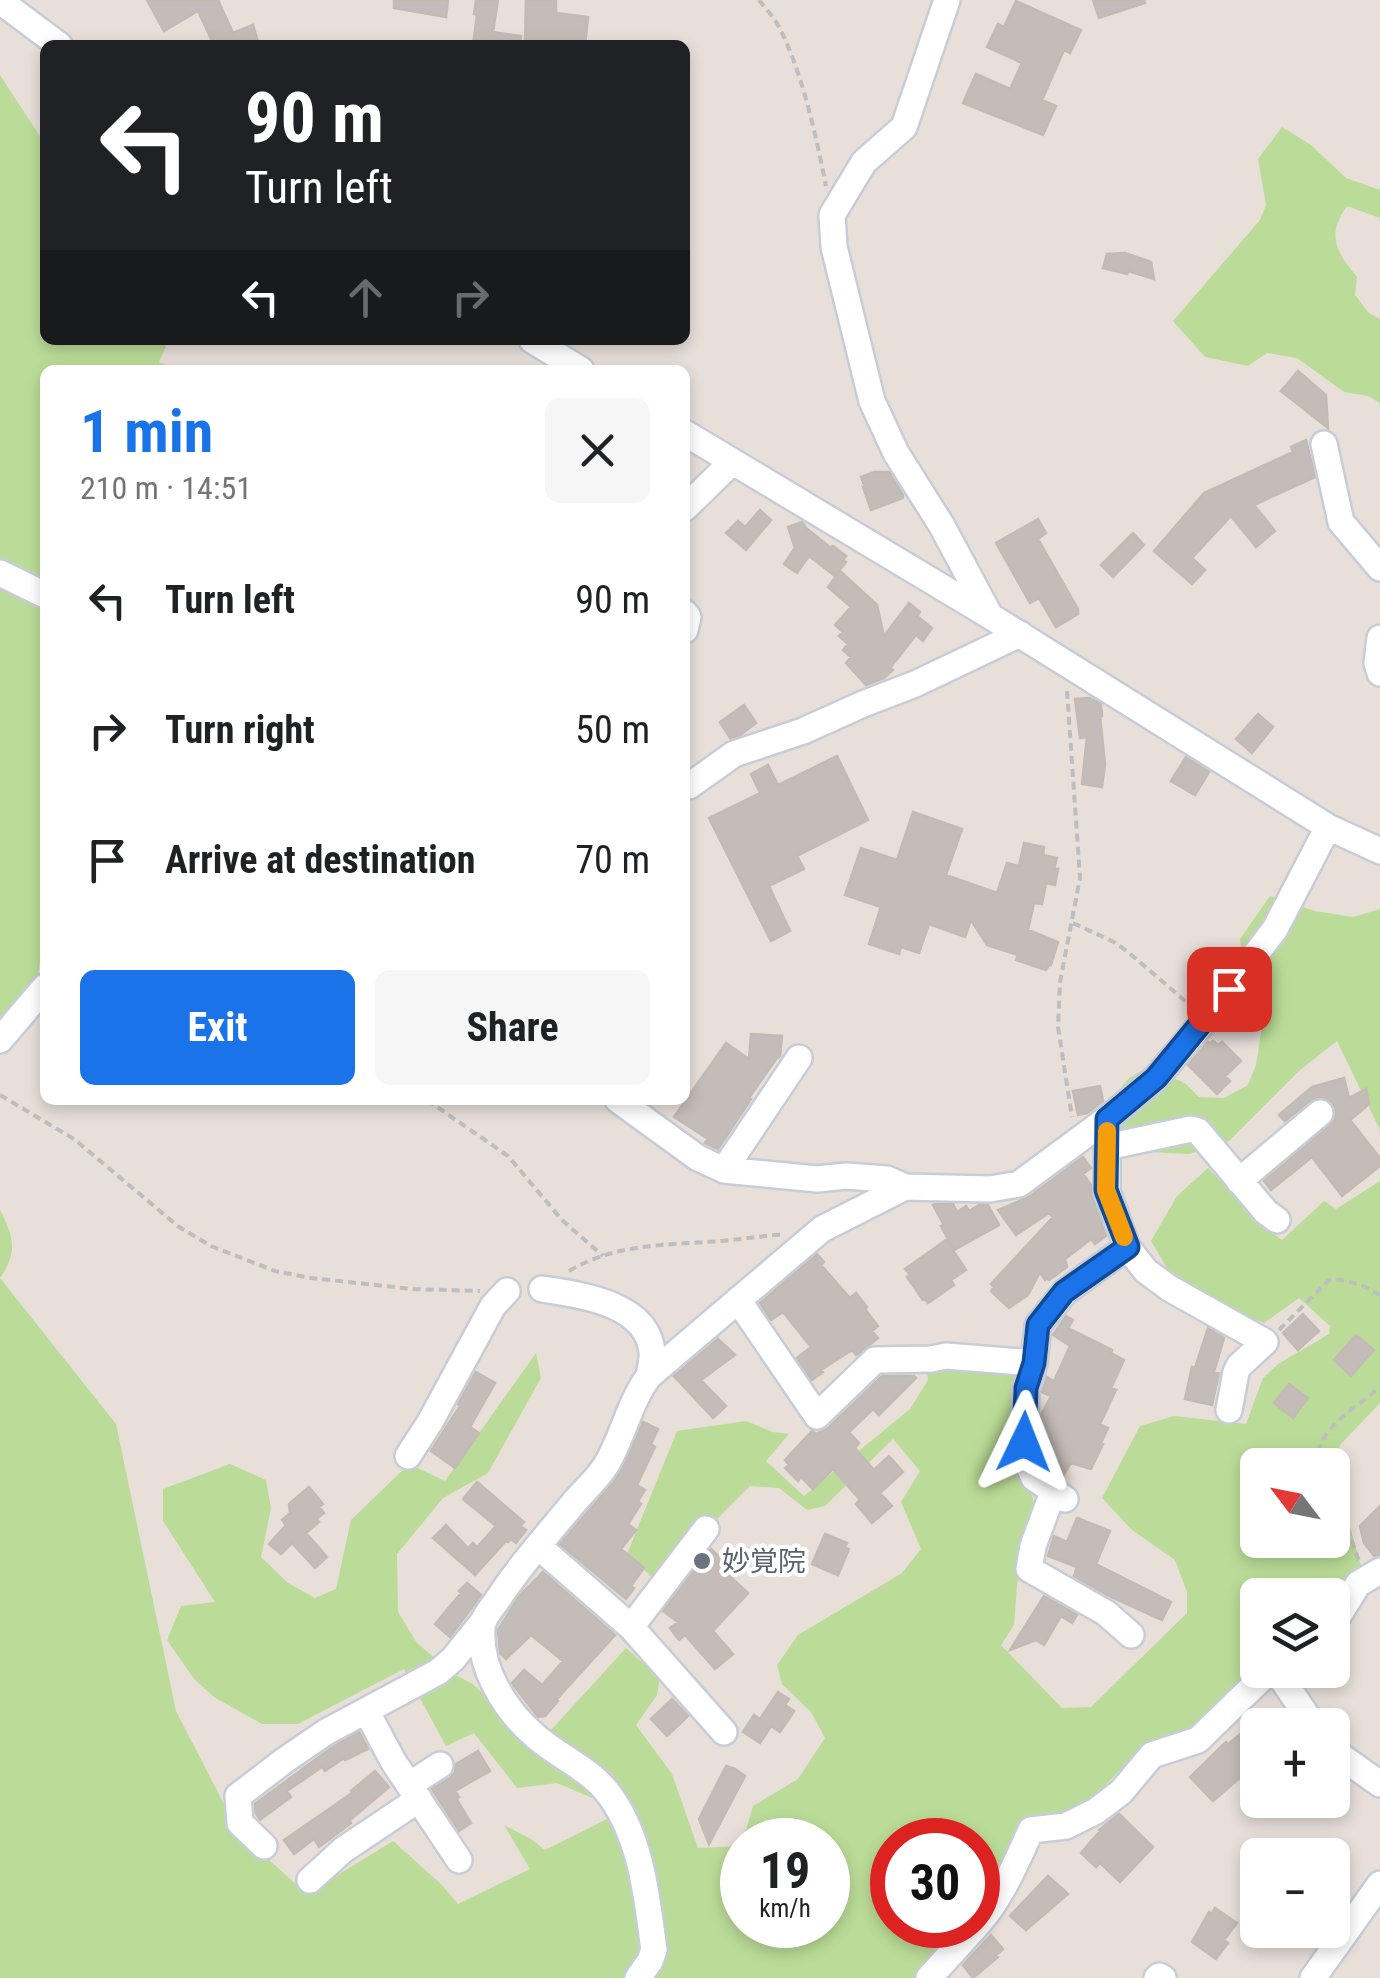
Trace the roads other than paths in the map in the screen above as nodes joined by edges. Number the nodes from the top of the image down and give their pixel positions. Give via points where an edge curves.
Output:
1 (947, 0) edge
2 (0, 1) edge
3 (52, 40) edge
4 (540, 345) edge
5 (573, 365) edge
6 (690, 436) edge
7 (1324, 444) dead end
8 (732, 462) junction
9 (690, 503) edge
10 (1380, 568) edge
11 (0, 573) edge
12 (40, 593) edge
13 (990, 616) junction
14 (1020, 634) junction
15 (690, 785) edge
16 (1328, 827) junction
17 (1380, 851) edge
18 (40, 992) edge
19 (0, 1040) edge
20 (798, 1058) dead end
21 (625, 1105) edge
22 (1320, 1112) dead end
23 (1107, 1119) junction
24 (1107, 1147) junction
25 (724, 1170) junction
26 (1240, 1180) junction
27 (905, 1188) junction
28 (1278, 1220) dead end
29 (1128, 1247) junction
30 (542, 1289) road end
31 (506, 1291) road end
32 (738, 1300) junction
33 (1034, 1363) junction
34 (649, 1376) junction
35 (1229, 1410) dead end
36 (408, 1456) dead end
37 (706, 1529) dead end
38 (538, 1546) junction
39 (1373, 1576) edge
40 (1350, 1597) edge
41 (482, 1624) junction
42 (631, 1627) junction
43 (1132, 1635) dead end
44 (1254, 1688) edge
45 (367, 1712) junction
46 (724, 1732) dead end
47 (1350, 1763) edge
48 (440, 1765) dead end
49 (1380, 1784) edge
50 (414, 1792) junction
51 (264, 1846) dead end
52 (459, 1860) dead end
53 (310, 1880) dead end
54 (1380, 1884) edge
55 (1000, 1894) edge
56 (956, 1948) edge
57 (638, 1978) edge
58 (929, 1978) edge
59 (1313, 1978) edge

1 - 13 street via 904,127 864,162 832,216 834,247 872,401
2 - 3 street
4 - 5 street
6 - 8 street
7 - 10 street via 1341,522
8 - 9 street
8 - 13 street
11 - 12 street
13 - 14 street
14 - 15 street via 915,684 734,754
14 - 16 street
16 - 17 street
16 - 23 street via 1275,929 1156,1078
18 - 19 street
20 - 25 street
21 - 25 street
22 - 26 street
23 - 24 street
23 - 27 street via 1020,1184
24 - 26 street via 1191,1129
24 - 29 street via 1106,1190
25 - 27 street via 887,1179
26 - 28 street
27 - 32 street via 822,1229
29 - 33 street via 1064,1292 1038,1325
29 - 35 street via 1169,1288 1265,1342 1236,1372
30 - 34 street via 604,1302 630,1315 645,1330 652,1352
31 - 36 street
32 - 33 street via 816,1416 875,1360 946,1356
32 - 34 street
33 - 43 street via 1026,1388 1026,1462 1034,1478 1059,1495 1028,1569
34 - 38 street via 606,1465
37 - 42 street
38 - 41 street
38 - 42 street
39 - 40 street
41 - 45 street via 438,1672
41 - 57 street via 484,1659 513,1714 593,1778 630,1836 654,1950
42 - 46 street
44 - 55 street via 1198,1740 1152,1756 1122,1792 1096,1810 1066,1826 1032,1830
45 - 50 street
45 - 51 street via 326,1732 238,1796 240,1822
47 - 49 street
48 - 50 street
50 - 52 street
50 - 53 street
54 - 59 street
56 - 58 street

